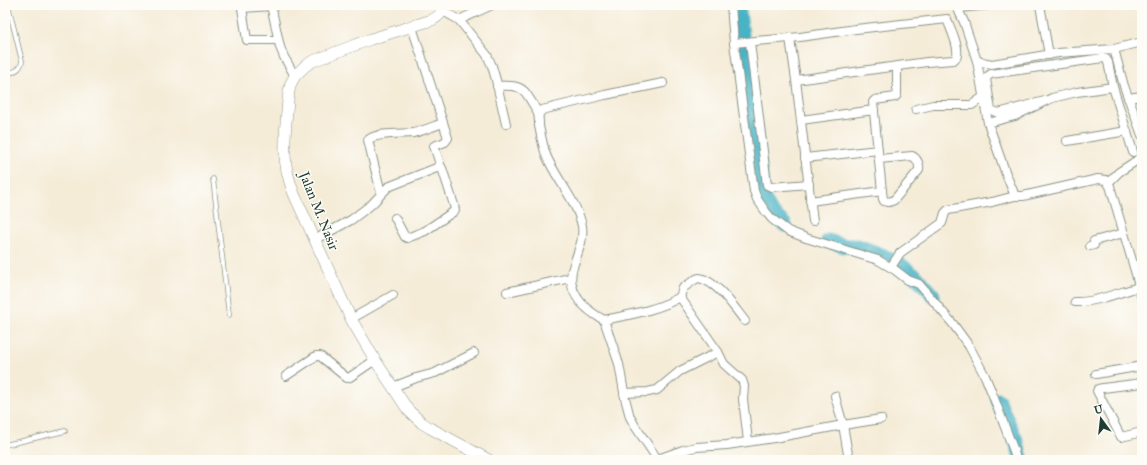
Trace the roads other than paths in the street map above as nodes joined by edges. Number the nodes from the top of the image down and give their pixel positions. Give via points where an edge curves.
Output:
1 (8, 5) edge
2 (492, 5) edge
3 (731, 5) edge
4 (990, 5) edge
5 (1040, 5) edge
6 (271, 6) edge
7 (241, 7) edge
8 (957, 7) edge
9 (443, 8) edge
10 (459, 20) junction
11 (412, 27) junction
12 (790, 38) junction
13 (278, 40) junction
14 (742, 42) junction
15 (1142, 42) edge
16 (1114, 49) junction
17 (1049, 55) junction
18 (977, 61) junction
19 (897, 66) junction
20 (5, 75) edge
21 (295, 76) junction
22 (796, 80) junction
23 (663, 83) dead end
24 (498, 86) junction
25 (1113, 87) junction
26 (1142, 96) edge
27 (983, 97) junction
28 (1128, 98) junction
29 (1045, 100) junction
30 (916, 109) dead end
31 (874, 110) junction
32 (538, 114) junction
33 (801, 120) junction
34 (443, 123) junction
35 (988, 123) junction
36 (506, 124) dead end
37 (1126, 131) junction
38 (1142, 135) edge
39 (1067, 141) dead end
40 (878, 150) junction
41 (1133, 152) dead end
42 (1142, 155) edge
43 (805, 158) junction
44 (879, 159) junction
45 (441, 167) junction
46 (213, 179) dead end
47 (1108, 183) junction
48 (809, 184) junction
49 (882, 190) junction
50 (381, 193) junction
51 (1015, 196) junction
52 (810, 201) junction
53 (395, 218) dead end
54 (813, 221) dead end
55 (1124, 233) junction
56 (314, 240) junction
57 (1090, 246) dead end
58 (891, 268) junction
59 (1139, 273) edge
60 (570, 278) junction
61 (1139, 287) junction
62 (507, 292) dead end
63 (393, 295) dead end
64 (680, 296) junction
65 (1142, 299) edge
66 (1075, 302) dead end
67 (230, 315) dead end
68 (350, 319) junction
69 (604, 320) junction
70 (745, 321) dead end
71 (718, 352) junction
72 (474, 353) dead end
73 (375, 360) junction
74 (1142, 366) edge
75 (1096, 374) dead end
76 (286, 376) dead end
77 (1142, 383) edge
78 (393, 387) junction
79 (624, 393) junction
80 (835, 396) dead end
81 (881, 419) dead end
82 (843, 425) junction
83 (65, 431) dead end
84 (1142, 432) edge
85 (748, 442) junction
86 (5, 445) edge
87 (489, 460) edge
88 (658, 460) edge
89 (849, 460) edge
90 (1016, 460) edge

1 - 20 lane via 22,61 19,68
2 - 10 street
3 - 14 street
4 - 8 street
5 - 17 street
6 - 7 street
6 - 13 street
7 - 13 street via 248,40
8 - 18 street
9 - 10 street
9 - 11 street, Jalan M. Nasir via 439,16
10 - 24 street via 487,55
11 - 21 street, Jalan M. Nasir via 313,61
11 - 34 street
12 - 14 street
12 - 19 street via 947,19 956,45 955,60
12 - 22 street
13 - 21 street
14 - 48 street via 767,185 771,187
14 - 58 street via 754,191 760,204 772,219 788,231 878,260
15 - 16 street
16 - 17 street
16 - 28 street
17 - 18 street via 992,64
18 - 27 street
19 - 22 street
19 - 31 street via 897,95 874,100
21 - 56 street, Jalan M. Nasir via 289,91 285,155 294,194
22 - 33 street
23 - 32 street via 542,110
24 - 32 street via 521,88
24 - 36 street
25 - 29 street
25 - 29 street via 1108,62 1103,58 991,74 986,79 991,110 994,112
25 - 37 street
26 - 28 street
27 - 30 street via 972,105 933,105
27 - 35 street
28 - 38 street
29 - 35 street via 1016,116
31 - 33 street
31 - 40 street
32 - 60 street via 542,144 547,157 575,206 582,226 580,248
33 - 43 street
34 - 45 street via 448,138 446,142 434,146
34 - 50 street via 415,132 379,135 368,140
35 - 51 street
37 - 39 street
37 - 41 street
40 - 43 street
40 - 44 street
42 - 47 street
43 - 48 street
44 - 49 street
44 - 49 street via 912,156 919,166 919,170 895,199 884,201
45 - 50 street via 388,187
45 - 53 street via 444,170 454,211 425,231 408,238
46 - 67 lane
47 - 51 street via 1098,179
47 - 55 street
48 - 52 street
49 - 52 street
50 - 56 street via 372,204 351,220
51 - 58 street via 948,210 942,223 900,252
52 - 54 street
55 - 57 street via 1094,241 1094,245
55 - 59 street
56 - 68 street, Jalan M. Nasir
58 - 90 street via 919,284 965,340 985,376
59 - 61 street
60 - 62 street
60 - 69 street via 579,300 593,314
61 - 65 street
61 - 66 street via 1090,301
63 - 68 street
64 - 69 street via 648,310
64 - 70 street via 685,286 697,278 702,279 720,290
64 - 71 street
68 - 73 street, Jalan M. Nasir
69 - 79 street via 619,364
71 - 79 street via 680,371 657,390
71 - 85 street via 724,364 741,378 743,383
72 - 78 street via 435,373
73 - 76 street via 347,378 320,356 316,356
73 - 78 street, Jalan M. Nasir
74 - 75 street
77 - 84 street via 1097,391 1120,437
78 - 87 street, Jalan M. Nasir via 408,410 422,423
79 - 88 street via 632,421
80 - 82 street
81 - 82 street
82 - 85 street
82 - 89 street
83 - 86 lane
85 - 88 street via 696,447

